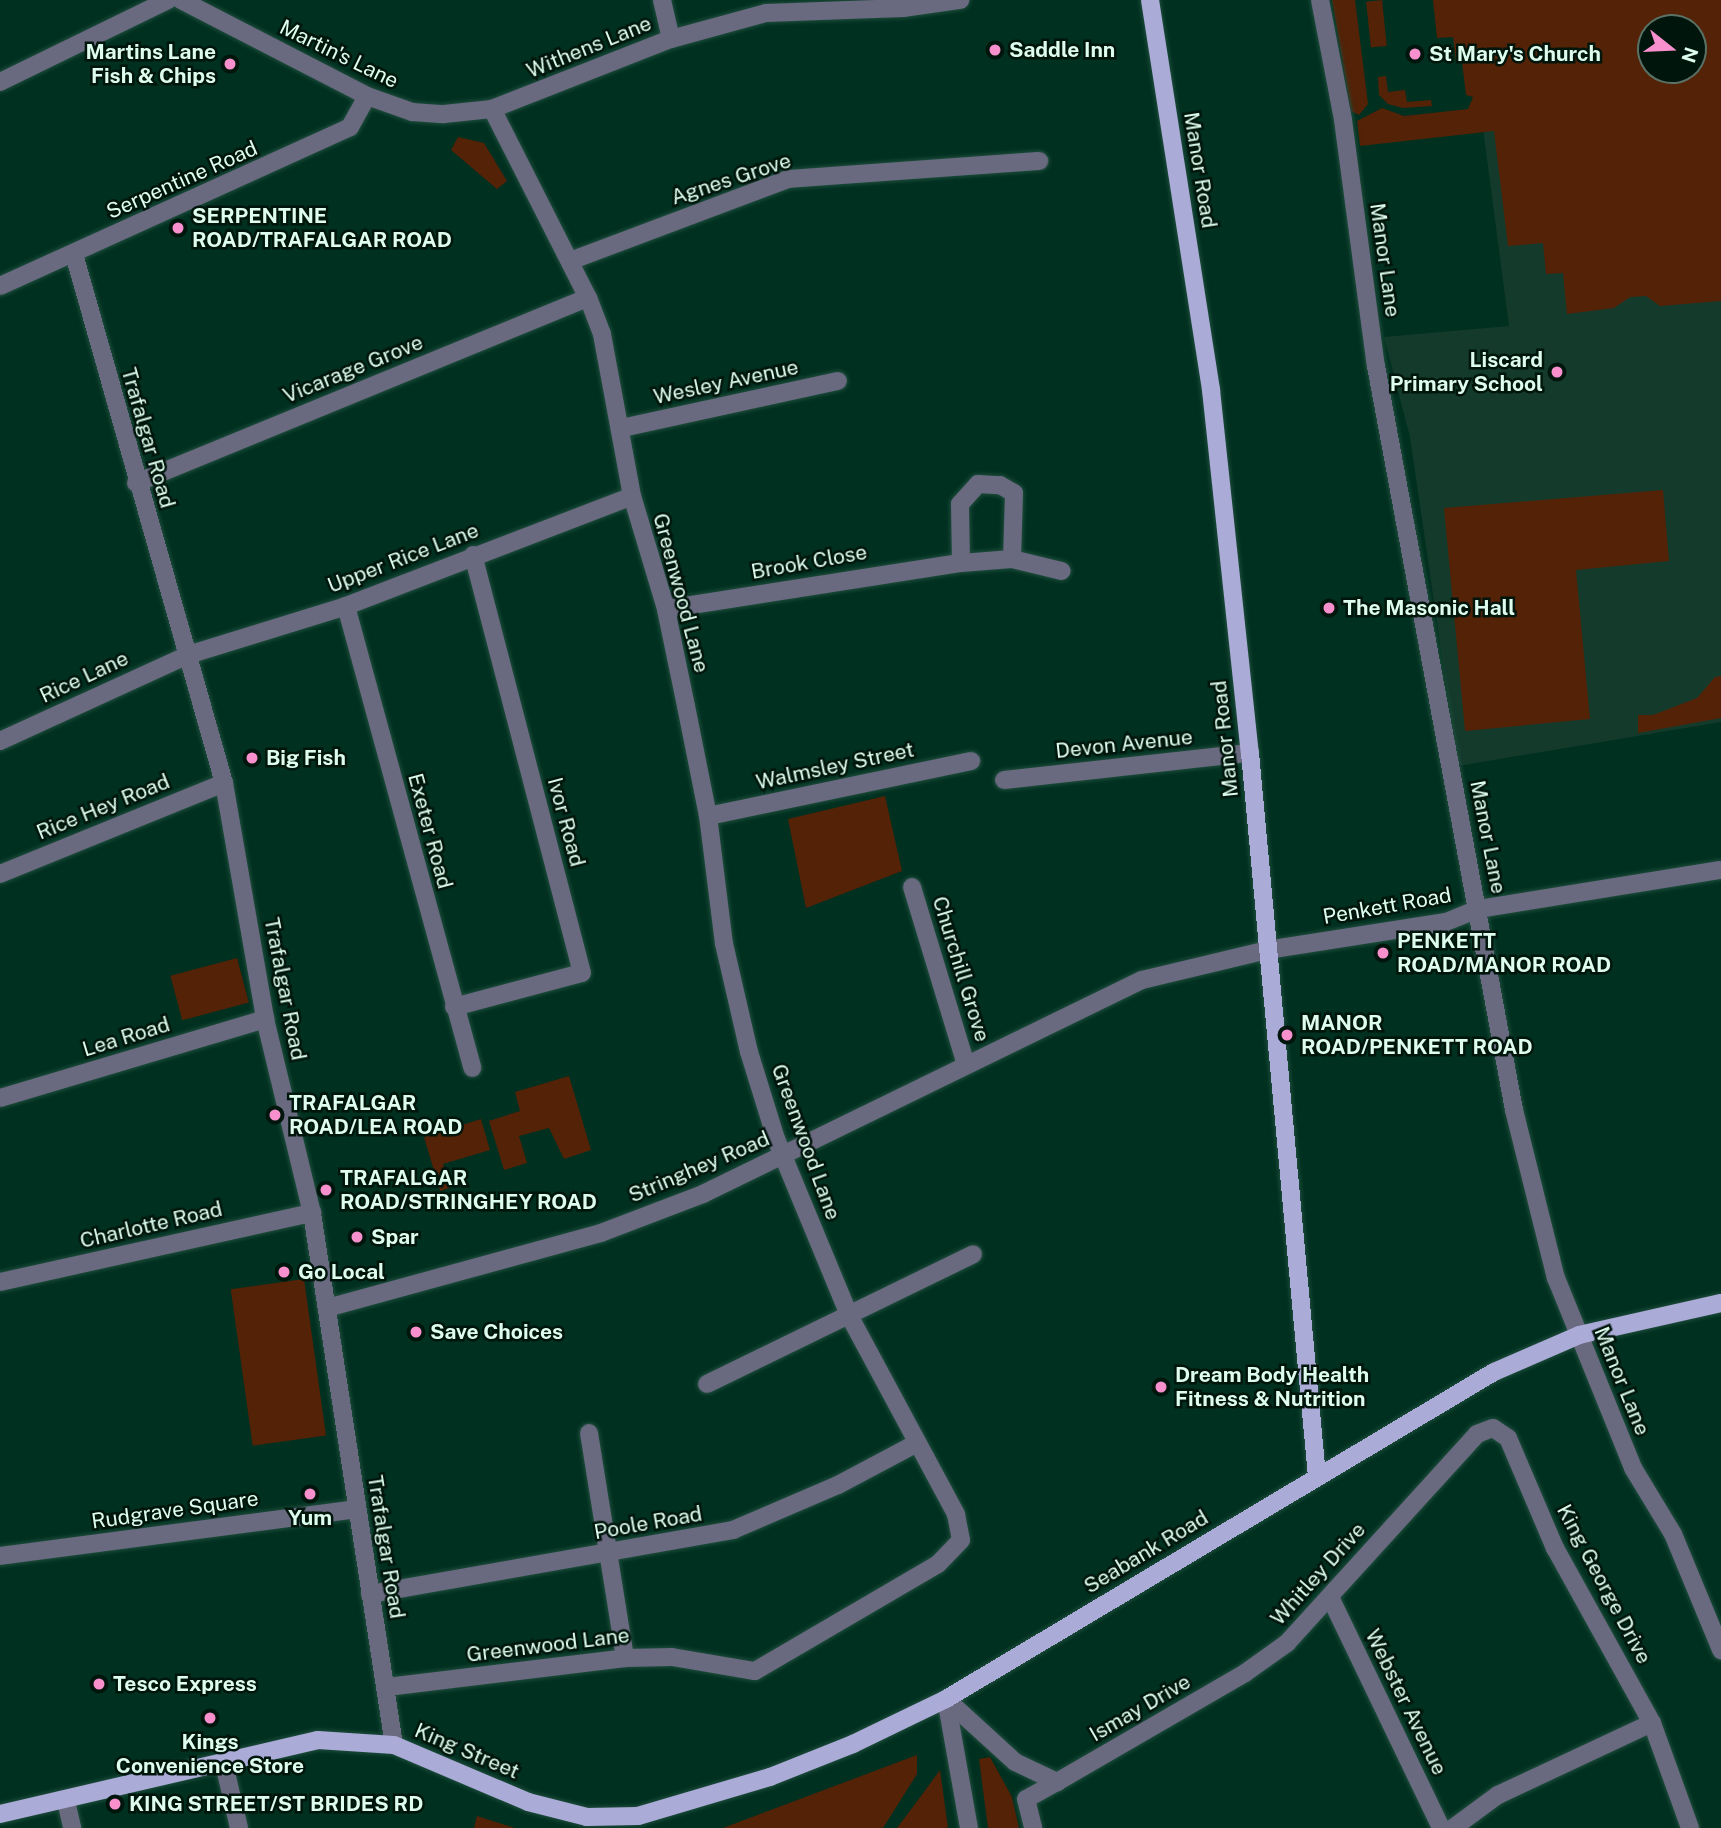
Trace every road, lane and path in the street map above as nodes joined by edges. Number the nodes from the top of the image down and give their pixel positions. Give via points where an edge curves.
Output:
1 (168, 0) edge
2 (181, 0) edge
3 (662, 0) edge
4 (960, 0) edge
5 (1150, 0) edge
6 (1320, 0) edge
7 (903, 4) edge
8 (671, 39) junction
9 (0, 82) edge
10 (367, 96) junction
11 (492, 109) junction
12 (444, 114) joint
13 (1038, 161) dead end
14 (74, 254) junction
15 (569, 261) junction
16 (0, 286) edge
17 (588, 298) junction
18 (838, 381) dead end
19 (622, 428) junction
20 (136, 483) junction
21 (632, 496) junction
22 (473, 555) junction
23 (1012, 559) junction
24 (961, 563) junction
25 (1062, 571) dead end
26 (346, 606) junction
27 (666, 609) junction
28 (188, 655) junction
29 (0, 741) edge
30 (1250, 753) junction
31 (971, 761) dead end
32 (1004, 780) dead end
33 (224, 783) junction
34 (708, 816) junction
35 (1721, 870) edge
36 (0, 874) edge
37 (912, 887) dead end
38 (1479, 909) junction
39 (1267, 950) junction
40 (454, 1007) junction
41 (265, 1019) junction
42 (966, 1065) junction
43 (472, 1068) dead end
44 (0, 1098) edge
45 (784, 1155) junction
46 (312, 1213) junction
47 (973, 1254) dead end
48 (0, 1282) edge
49 (1721, 1303) edge
50 (327, 1308) junction
51 (849, 1315) junction
52 (1579, 1335) junction
53 (706, 1384) dead end
54 (589, 1433) dead end
55 (917, 1443) junction
56 (1317, 1476) junction
57 (1418, 1498) joint
58 (356, 1509) junction
59 (609, 1553) junction
60 (0, 1556) edge
61 (370, 1594) junction
62 (1330, 1597) junction
63 (1721, 1650) edge
64 (625, 1658) junction
65 (1245, 1673) joint
66 (387, 1687) junction
67 (946, 1699) junction
68 (1652, 1723) junction
69 (394, 1745) junction
70 (224, 1764) junction
71 (1057, 1782) junction
72 (66, 1801) junction
73 (0, 1814) edge
74 (587, 1817) joint
75 (639, 1822) edge
76 (72, 1828) edge
77 (239, 1828) edge
78 (969, 1828) edge
79 (1033, 1828) edge
80 (1441, 1828) edge
81 (1453, 1828) edge
82 (1690, 1828) edge

1 - 9 street
2 - 10 street, Martin's Lane
3 - 8 street
4 - 7 street, Withens Lane
5 - 30 main road, Manor Road via 1210,383
6 - 38 street, Manor Lane via 1343,120 1380,392
7 - 8 street, Withens Lane via 765,13
8 - 11 street, Withens Lane
10 - 12 street, Martin's Lane via 412,112
10 - 14 street, Serpentine Road via 350,128
11 - 12 street, Withens Lane
11 - 15 street, Greenwood Lane
13 - 15 street, Agnes Grove via 788,179
14 - 16 street, Serpentine Road
14 - 20 street, Trafalgar Road
15 - 17 street, Greenwood Lane
17 - 19 street, Greenwood Lane via 602,334
17 - 20 street, Vicarage Grove
18 - 19 street, Wesley Avenue
19 - 21 street, Greenwood Lane
20 - 28 street, Trafalgar Road
21 - 22 street, Upper Rice Lane
21 - 27 street, Greenwood Lane
22 - 26 street, Upper Rice Lane
22 - 40 street, Ivor Road via 582,972
23 - 24 street, Brook Close
23 - 24 street via 1014,493 1000,485 978,484 960,504
23 - 25 street, Brook Close
24 - 27 street, Brook Close
26 - 28 street, Upper Rice Lane
26 - 40 street, Exeter Road
27 - 34 street, Greenwood Lane
28 - 29 street, Rice Lane
28 - 33 street, Trafalgar Road
30 - 32 street, Devon Avenue
30 - 39 main road, Manor Road
31 - 34 street, Walmsley Street
33 - 36 street, Rice Hey Road
33 - 41 street, Trafalgar Road
34 - 45 street, Greenwood Lane via 724,944 749,1052
35 - 38 street, Penkett Road
37 - 42 street, Churchill Grove
38 - 39 street, Penkett Road via 1446,922
38 - 52 street, Manor Lane via 1514,1110 1556,1278
39 - 42 street, Stringhey Road via 1142,980
39 - 56 main road, Manor Road
40 - 43 street, Exeter Road
41 - 44 street, Lea Road
41 - 46 street, Trafalgar Road
42 - 45 street, Stringhey Road
45 - 50 street, Stringhey Road via 702,1194 601,1233
45 - 51 street, Greenwood Lane
46 - 48 street, Charlotte Road
46 - 50 street, Trafalgar Road
47 - 51 street
49 - 52 main road, Seabank Road
50 - 58 street, Trafalgar Road
51 - 53 street
51 - 55 street, Greenwood Lane
52 - 56 main road, Seabank Road via 1494,1372
52 - 63 street, Manor Lane via 1633,1468 1673,1534
54 - 59 street
55 - 59 street, Poole Road via 838,1485 733,1530
55 - 64 street, Greenwood Lane via 956,1514 961,1541 938,1564 755,1671 672,1657
56 - 67 main road, Seabank Road
57 - 62 street, Whitley Drive
57 - 68 street, King George Drive via 1477,1434 1493,1428 1503,1431 1555,1548
58 - 60 street, Rudgrave Square
58 - 61 street, Trafalgar Road
59 - 61 street, Poole Road
59 - 64 street
61 - 66 street, Trafalgar Road
62 - 65 street, Whitley Drive via 1287,1643
62 - 80 street, Webster Avenue
64 - 66 street, Greenwood Lane
65 - 71 street, Ismay Drive
66 - 69 street, Trafalgar Road
67 - 71 street via 1015,1762
67 - 75 main road, Seabank Road via 853,1744
67 - 78 street
68 - 81 street via 1498,1796
68 - 82 street, King George Drive
69 - 70 main road, King Street via 318,1740
69 - 74 main road, King Street via 528,1802
70 - 72 main road, King Street
70 - 77 street
71 - 79 street, Ismay Drive via 1026,1799
72 - 73 main road, King Street
72 - 76 street
74 - 75 main road, Seabank Road

